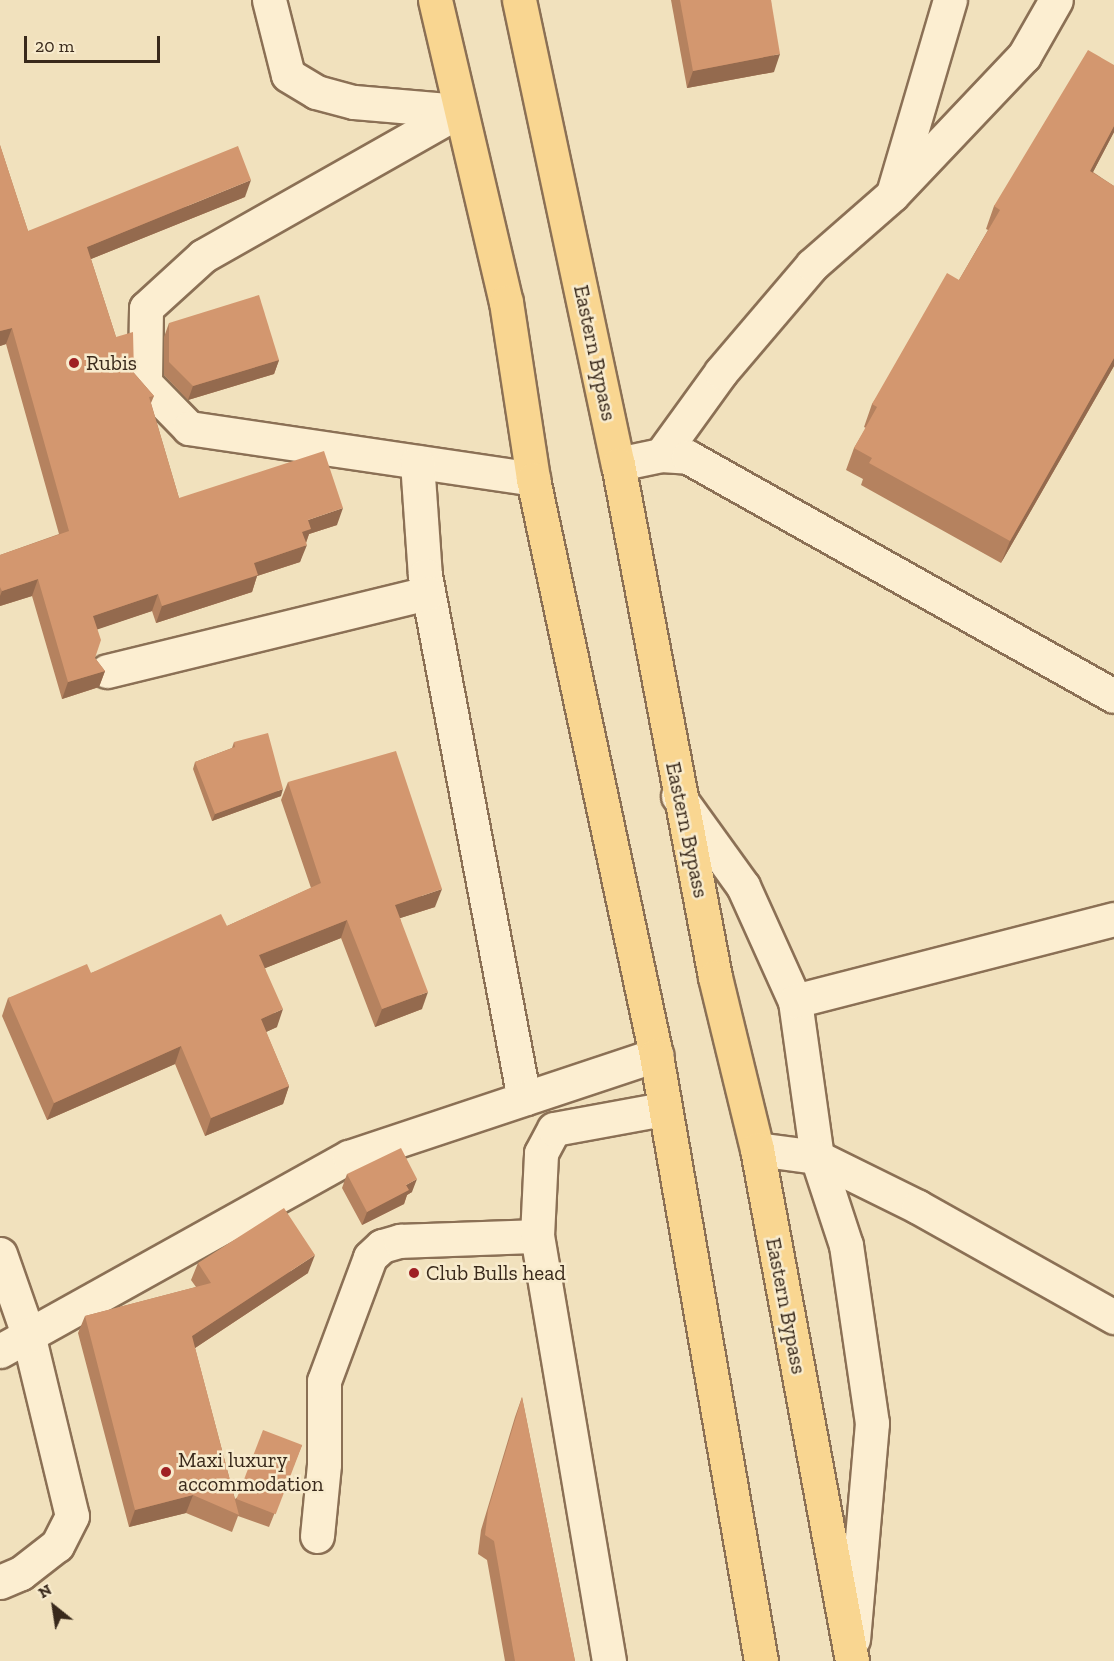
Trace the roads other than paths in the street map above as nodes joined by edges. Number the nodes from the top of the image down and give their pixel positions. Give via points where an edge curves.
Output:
1 (269, 0) edge
2 (435, 0) edge
3 (519, 0) edge
4 (950, 0) edge
5 (1056, 0) edge
6 (459, 111) junction
7 (892, 195) junction
8 (661, 454) junction
9 (417, 462) junction
10 (618, 464) junction
11 (533, 479) junction
12 (428, 593) junction
13 (107, 671) edge
14 (1114, 696) edge
15 (678, 796) junction
16 (1114, 920) edge
17 (795, 1001) junction
18 (656, 1055) junction
19 (524, 1099) junction
20 (663, 1109) junction
21 (757, 1149) junction
22 (817, 1157) junction
23 (537, 1236) junction
24 (0, 1254) edge
25 (1114, 1317) edge
26 (28, 1334) junction
27 (0, 1351) edge
28 (317, 1536) dead end
29 (0, 1582) edge
30 (852, 1658) edge
31 (609, 1661) edge
32 (761, 1661) edge

1 - 6 street via 288,75 316,92 354,102
2 - 6 main road
3 - 10 main road, Eastern Bypass
4 - 7 street
5 - 7 street via 1024,56
6 - 9 street via 203,256 146,308 145,383 189,428
6 - 11 main road via 506,302
7 - 8 street via 812,265 721,372
8 - 10 street
8 - 14 street via 688,457
9 - 11 street
9 - 12 street
10 - 15 main road, Eastern Bypass
11 - 18 main road
12 - 13 street
12 - 19 street
15 - 17 street via 743,886
15 - 21 main road, Eastern Bypass via 694,856 715,977
16 - 17 street
17 - 22 street
18 - 19 street
18 - 20 main road
19 - 26 street via 349,1157
20 - 23 street via 554,1129 541,1153
20 - 32 main road
21 - 22 street
21 - 30 main road, Eastern Bypass
22 - 25 street via 918,1207
22 - 30 street via 846,1245 872,1423
23 - 28 street via 400,1241 382,1246 370,1257 324,1381 324,1464
23 - 31 street
24 - 26 street
26 - 27 street
26 - 29 street via 72,1516 57,1545 21,1573

